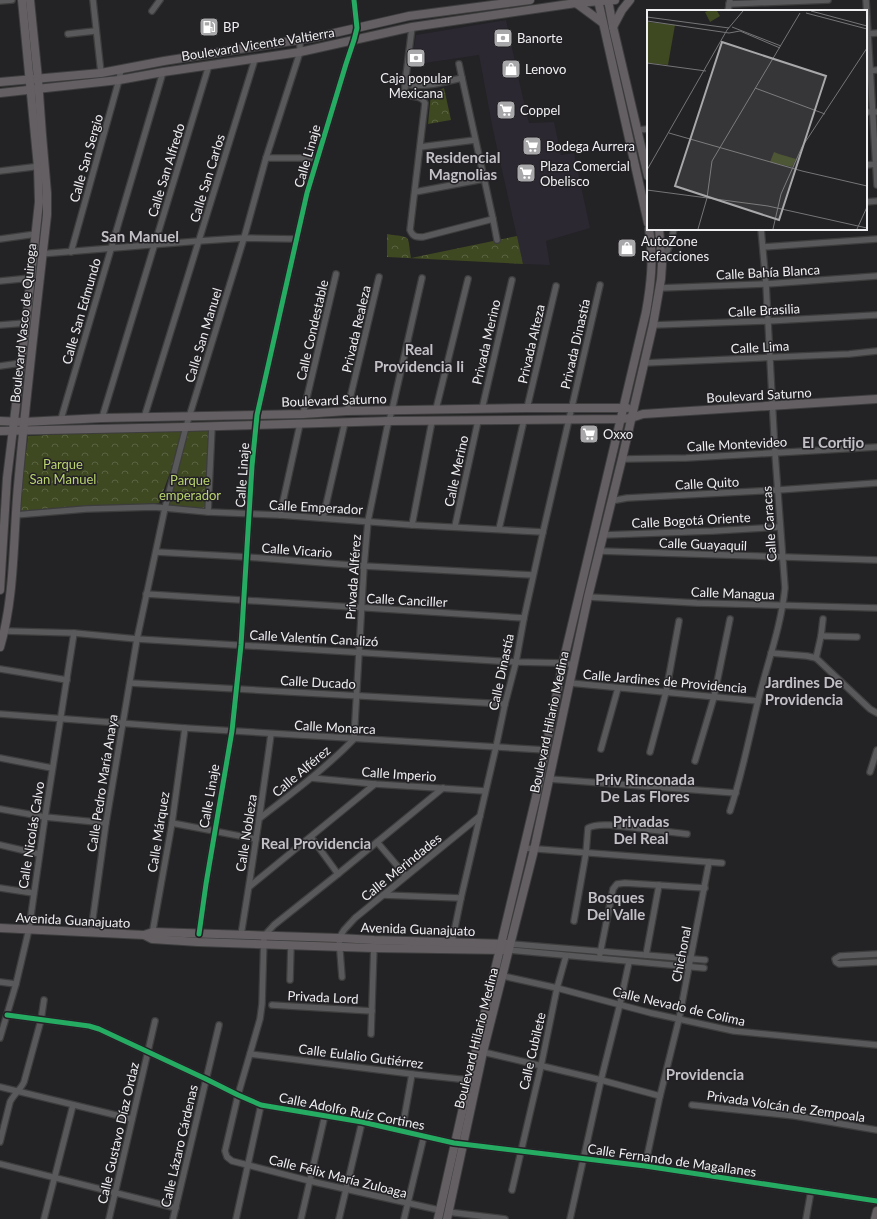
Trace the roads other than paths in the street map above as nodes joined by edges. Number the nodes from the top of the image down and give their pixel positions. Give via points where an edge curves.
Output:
1 (12, 0) edge
2 (22, 0) edge
3 (30, 0) edge
4 (93, 0) edge
5 (160, 0) edge
6 (354, 0) edge
7 (530, 0) edge
8 (610, 0) edge
9 (630, 0) edge
10 (828, 0) edge
11 (866, 0) edge
12 (0, 1) edge
13 (598, 1) edge
14 (729, 2) edge
15 (576, 3) junction
16 (478, 4) edge
17 (866, 10) edge
18 (152, 11) dead end
19 (603, 23) junction
20 (412, 27) junction
21 (613, 27) junction
22 (357, 28) junction
23 (96, 31) junction
24 (877, 33) edge
25 (68, 34) dead end
26 (867, 34) edge
27 (300, 40) junction
28 (354, 40) junction
29 (300, 52) junction
30 (255, 59) junction
31 (459, 64) dead end
32 (209, 65) junction
33 (121, 69) junction
34 (877, 70) edge
35 (868, 71) edge
36 (163, 72) junction
37 (101, 73) junction
38 (462, 78) junction
39 (34, 79) junction
40 (119, 80) junction
41 (0, 82) edge
42 (405, 84) junction
43 (35, 90) junction
44 (0, 93) edge
45 (875, 112) edge
46 (875, 121) edge
47 (647, 129) edge
48 (637, 130) junction
49 (475, 140) junction
50 (420, 147) junction
51 (266, 158) junction
52 (317, 158) junction
53 (876, 164) edge
54 (41, 166) junction
55 (0, 171) edge
56 (647, 172) edge
57 (484, 179) junction
58 (877, 185) edge
59 (414, 192) junction
60 (877, 201) edge
61 (867, 202) edge
62 (493, 219) junction
63 (647, 219) edge
64 (649, 230) edge
65 (659, 230) edge
66 (674, 230) edge
67 (761, 230) edge
68 (36, 234) junction
69 (244, 238) junction
70 (0, 239) edge
71 (877, 239) edge
72 (199, 240) junction
73 (296, 240) junction
74 (497, 240) dead end
75 (155, 244) junction
76 (763, 247) junction
77 (111, 248) junction
78 (71, 252) junction
79 (33, 254) junction
80 (43, 254) junction
81 (662, 264) junction
82 (336, 274) dead end
83 (877, 276) edge
84 (379, 277) dead end
85 (31, 278) junction
86 (422, 278) dead end
87 (468, 279) dead end
88 (512, 280) dead end
89 (0, 281) edge
90 (766, 284) junction
91 (600, 285) dead end
92 (556, 286) dead end
93 (660, 288) junction
94 (877, 315) edge
95 (768, 321) junction
96 (26, 324) junction
97 (0, 325) edge
98 (652, 325) junction
99 (877, 351) edge
100 (770, 358) junction
101 (21, 363) junction
102 (644, 363) junction
103 (0, 366) edge
104 (877, 400) edge
105 (772, 406) junction
106 (624, 407) junction
107 (527, 408) junction
108 (572, 408) junction
109 (436, 409) junction
110 (482, 409) junction
111 (633, 409) junction
112 (348, 410) junction
113 (392, 410) junction
114 (303, 414) junction
115 (643, 414) junction
116 (258, 415) junction
117 (190, 416) junction
118 (102, 418) junction
119 (144, 418) junction
120 (631, 418) junction
121 (61, 419) junction
122 (621, 419) junction
123 (524, 420) junction
124 (569, 420) junction
125 (0, 421) edge
126 (14, 421) junction
127 (389, 421) junction
128 (432, 421) junction
129 (478, 421) junction
130 (24, 422) junction
131 (345, 422) junction
132 (300, 424) junction
133 (256, 425) junction
134 (212, 426) junction
135 (186, 427) junction
136 (0, 431) edge
137 (13, 431) junction
138 (23, 431) junction
139 (877, 447) edge
140 (775, 453) junction
141 (622, 459) junction
142 (877, 483) edge
143 (778, 490) junction
144 (611, 501) junction
145 (165, 508) junction
146 (2, 509) edge
147 (208, 512) junction
148 (15, 515) junction
149 (250, 515) junction
150 (280, 515) junction
151 (324, 518) junction
152 (368, 521) junction
153 (412, 525) junction
154 (455, 526) junction
155 (780, 527) junction
156 (499, 529) junction
157 (543, 532) junction
158 (603, 535) junction
159 (600, 551) junction
160 (156, 552) junction
161 (247, 557) junction
162 (783, 557) junction
163 (877, 560) edge
164 (364, 566) junction
165 (534, 575) junction
166 (0, 590) edge
167 (10, 590) junction
168 (146, 594) junction
169 (588, 598) junction
170 (244, 601) junction
171 (783, 606) junction
172 (362, 608) junction
173 (877, 608) edge
174 (524, 618) junction
175 (730, 619) dead end
176 (823, 619) dead end
177 (679, 621) dead end
178 (5, 631) junction
179 (74, 633) junction
180 (821, 636) junction
181 (857, 637) dead end
182 (137, 639) junction
183 (241, 645) junction
184 (0, 648) edge
185 (359, 652) junction
186 (770, 653) junction
187 (816, 658) junction
188 (516, 662) junction
189 (562, 663) junction
190 (574, 665) junction
191 (0, 669) edge
192 (67, 680) junction
193 (130, 683) junction
194 (570, 683) junction
195 (618, 688) junction
196 (236, 689) junction
197 (666, 692) junction
198 (357, 695) junction
199 (714, 697) junction
200 (758, 700) junction
201 (505, 704) junction
202 (877, 713) edge
203 (0, 714) edge
204 (60, 719) junction
205 (122, 724) junction
206 (185, 728) junction
207 (232, 731) junction
208 (271, 734) junction
209 (354, 739) junction
210 (496, 747) junction
211 (601, 749) dead end
212 (546, 750) junction
213 (877, 750) edge
214 (650, 752) dead end
215 (0, 758) edge
216 (695, 761) dead end
217 (52, 768) junction
218 (870, 772) dead end
219 (311, 778) junction
220 (549, 779) junction
221 (374, 784) junction
222 (443, 788) junction
223 (485, 791) junction
224 (736, 793) junction
225 (0, 809) edge
226 (730, 811) dead end
227 (480, 816) junction
228 (45, 817) junction
229 (260, 818) junction
230 (172, 822) junction
231 (106, 823) junction
232 (215, 831) junction
233 (688, 834) dead end
234 (311, 838) junction
235 (256, 839) junction
236 (377, 842) junction
237 (0, 845) edge
238 (524, 848) junction
239 (534, 850) junction
240 (586, 853) junction
241 (39, 854) junction
242 (709, 862) junction
243 (722, 863) dead end
244 (338, 874) junction
245 (406, 876) junction
246 (659, 885) junction
247 (0, 888) edge
248 (249, 888) junction
249 (705, 888) junction
250 (33, 893) junction
251 (383, 895) junction
252 (461, 898) junction
253 (510, 910) junction
254 (519, 911) junction
255 (574, 921) dead end
256 (0, 928) edge
257 (29, 929) junction
258 (91, 932) junction
259 (199, 934) junction
260 (149, 935) junction
261 (241, 935) junction
262 (263, 940) junction
263 (339, 942) junction
264 (452, 942) junction
265 (374, 944) junction
266 (291, 945) junction
267 (500, 947) junction
268 (510, 947) junction
269 (600, 951) junction
270 (877, 954) edge
271 (646, 955) junction
272 (566, 956) junction
273 (600, 958) junction
274 (691, 958) junction
275 (705, 960) dead end
276 (629, 962) junction
277 (877, 962) edge
278 (690, 967) junction
279 (704, 968) dead end
280 (503, 976) junction
281 (342, 977) dead end
282 (290, 980) dead end
283 (0, 982) edge
284 (16, 984) junction
285 (558, 988) junction
286 (44, 1000) dead end
287 (272, 1004) dead end
288 (620, 1004) junction
289 (372, 1011) junction
290 (7, 1015) junction
291 (41, 1020) junction
292 (680, 1020) junction
293 (155, 1021) dead end
294 (219, 1025) dead end
295 (371, 1034) dead end
296 (0, 1038) edge
297 (877, 1045) edge
298 (483, 1052) junction
299 (148, 1053) junction
300 (250, 1054) junction
301 (541, 1066) junction
302 (412, 1074) junction
303 (206, 1079) junction
304 (469, 1080) junction
305 (601, 1080) junction
306 (0, 1088) edge
307 (18, 1092) junction
308 (238, 1095) junction
309 (660, 1096) junction
310 (73, 1105) junction
311 (261, 1105) junction
312 (692, 1105) dead end
313 (325, 1116) junction
314 (132, 1119) junction
315 (362, 1122) junction
316 (402, 1130) junction
317 (877, 1130) edge
318 (424, 1136) junction
319 (0, 1142) edge
320 (459, 1143) junction
321 (520, 1151) junction
322 (583, 1158) junction
323 (0, 1164) edge
324 (249, 1165) junction
325 (645, 1166) junction
326 (55, 1178) junction
327 (310, 1181) junction
328 (346, 1190) junction
329 (512, 1190) dead end
330 (811, 1191) junction
331 (115, 1193) junction
332 (877, 1201) edge
333 (408, 1204) junction
334 (176, 1208) junction
335 (439, 1210) junction
336 (877, 1210) edge
337 (447, 1215) edge
338 (44, 1219) edge
339 (109, 1219) edge
340 (173, 1219) edge
341 (236, 1219) edge
342 (301, 1219) edge
343 (339, 1219) edge
344 (404, 1219) edge
345 (438, 1219) edge
346 (505, 1219) edge
347 (570, 1219) edge
348 (806, 1219) edge
349 (875, 1219) edge

1 - 12 street
2 - 39 main road, Boulevard Vasco de Quiroga
3 - 39 main road, Boulevard Vasco de Quiroga
4 - 23 street
5 - 18 street
6 - 22 street
7 - 16 main road, Boulevard Vicente Valtierra
8 - 13 main road, Boulevard Vicente Valtierra
8 - 21 main road
9 - 21 main road
10 - 14 street
11 - 17 street
13 - 15 main road, Boulevard Vicente Valtierra
13 - 19 main road
15 - 19 main road
15 - 20 main road, Boulevard Vicente Valtierra
16 - 22 main road, Boulevard Vicente Valtierra
19 - 63 main road
20 - 28 main road, Boulevard Vicente Valtierra
20 - 42 street
21 - 48 main road
22 - 27 main road, Boulevard Vicente Valtierra
22 - 28 street, Calle Linaje
23 - 25 street
23 - 37 street
24 - 26 street
26 - 35 street
27 - 29 street, Calle San Manuel
27 - 33 main road, Boulevard Vicente Valtierra
28 - 29 main road, Boulevard Vicente Valtierra
28 - 52 street, Calle Linaje
29 - 30 main road, Boulevard Vicente Valtierra
29 - 51 street, Calle San Manuel
30 - 32 main road, Boulevard Vicente Valtierra
30 - 72 street, Calle San Carlos
31 - 38 street
32 - 36 main road, Boulevard Vicente Valtierra
32 - 75 street, Calle San Alfredo
33 - 37 main road, Boulevard Vicente Valtierra
33 - 40 street, Calle San Sergio
34 - 35 street
35 - 45 street
36 - 40 main road, Boulevard Vicente Valtierra
36 - 77 street, Calle San Edmundo
37 - 39 main road, Boulevard Vicente Valtierra
38 - 42 street via 426,86
38 - 49 street
39 - 41 main road, Boulevard Vicente Valtierra
39 - 43 main road, Boulevard Vasco de Quiroga
40 - 43 main road, Boulevard Vicente Valtierra
40 - 78 street, Calle San Sergio
42 - 50 street via 406,95 419,97 425,103
43 - 44 main road, Boulevard Vicente Valtierra
43 - 54 main road, Boulevard Vasco de Quiroga
45 - 46 street
46 - 53 street
47 - 48 street
48 - 56 main road
49 - 50 street
49 - 57 street
50 - 59 street
51 - 52 street
51 - 69 street, Calle San Manuel
52 - 73 street, Calle Linaje
53 - 58 street
54 - 55 street
54 - 68 main road, Boulevard Vasco de Quiroga
54 - 80 main road, Boulevard Vasco de Quiroga via 47,204
57 - 59 street
57 - 62 street
59 - 62 street via 410,230 416,237
60 - 61 street
62 - 74 street
64 - 106 main road, Boulevard Hilario Medina via 652,260 648,299
65 - 81 main road, Boulevard Hilario Medina
66 - 81 street
67 - 76 street, Calle Caracas
68 - 70 street
68 - 79 main road, Boulevard Vasco de Quiroga
69 - 72 street
69 - 73 street
69 - 117 street, Calle San Manuel
71 - 76 street
72 - 75 street
72 - 119 street, Calle San Carlos
73 - 116 street, Calle Linaje
75 - 77 street
75 - 118 street, Calle San Alfredo
76 - 90 street, Calle Caracas
77 - 78 street
77 - 121 street, Calle San Edmundo
78 - 80 street
79 - 80 street
79 - 85 main road, Boulevard Vasco de Quiroga
80 - 130 main road, Boulevard Vasco de Quiroga
81 - 93 main road, Boulevard Hilario Medina
82 - 114 street, Calle Condestable
83 - 90 street, Calle Bahía Blanca
84 - 112 street, Privada Realeza
85 - 89 street
85 - 96 main road, Boulevard Vasco de Quiroga
86 - 113 street, Privada Alférez
87 - 109 street
88 - 110 street, Privada Merino
90 - 93 street, Calle Bahía Blanca
90 - 95 street, Calle Caracas
91 - 108 street, Privada Dinastía
92 - 107 street, Privada Alteza
93 - 98 main road, Boulevard Hilario Medina
94 - 95 street, Calle Brasilia
95 - 98 street, Calle Brasilia
95 - 100 street, Calle Caracas
96 - 97 street
96 - 101 main road, Boulevard Vasco de Quiroga
98 - 102 main road, Boulevard Hilario Medina
99 - 100 street, Calle Lima
100 - 102 street, Calle Lima
100 - 105 street, Calle Caracas
101 - 103 street
101 - 126 main road, Boulevard Vasco de Quiroga
102 - 111 main road, Boulevard Hilario Medina
104 - 105 main road, Boulevard Saturno
105 - 115 main road, Boulevard Saturno
105 - 140 street, Calle Caracas
106 - 108 main road, Boulevard Saturno
106 - 111 main road, Boulevard Saturno
106 - 122 main road, Boulevard Hilario Medina
107 - 108 main road, Boulevard Saturno
107 - 110 main road, Boulevard Saturno
108 - 124 street, Calle Dinastía
109 - 110 main road, Boulevard Saturno
109 - 113 main road, Boulevard Saturno
111 - 115 main road, Boulevard Saturno
111 - 120 main road, Boulevard Hilario Medina
112 - 113 main road, Boulevard Saturno
112 - 114 main road, Boulevard Saturno
113 - 127 street, Privada Alférez
114 - 116 main road, Boulevard Saturno
115 - 120 main road, Boulevard Saturno
116 - 117 main road, Boulevard Saturno
116 - 133 street, Calle Linaje
117 - 119 main road, Boulevard Saturno
117 - 135 street, Calle San Manuel
118 - 119 main road, Boulevard Saturno
118 - 121 main road, Boulevard Saturno
120 - 122 main road, Boulevard Saturno
120 - 141 main road, Boulevard Hilario Medina
121 - 130 main road, Boulevard Saturno
122 - 124 main road, Boulevard Saturno
122 - 189 main road, Boulevard Hilario Medina
123 - 124 main road, Boulevard Saturno
123 - 129 main road, Boulevard Saturno
123 - 156 street
124 - 157 street, Calle Dinastía
125 - 126 main road, Boulevard Saturno
126 - 130 main road, Boulevard Saturno
126 - 137 main road, Boulevard Vasco de Quiroga
127 - 128 main road, Boulevard Saturno
127 - 131 main road, Boulevard Saturno
127 - 152 street, Privada Alférez
128 - 129 main road, Boulevard Saturno
128 - 153 street
129 - 154 street, Calle Merino
130 - 138 main road, Boulevard Vasco de Quiroga
131 - 132 main road, Boulevard Saturno
131 - 151 street
132 - 133 main road, Boulevard Saturno
132 - 150 street
133 - 134 main road, Boulevard Saturno
133 - 149 street, Calle Linaje
134 - 135 main road, Boulevard Saturno
134 - 147 street
135 - 138 main road, Boulevard Saturno
135 - 145 street, Calle San Manuel
136 - 137 main road, Boulevard Saturno
137 - 138 main road, Boulevard Saturno
137 - 146 main road, Boulevard Vasco de Quiroga
138 - 148 main road, Boulevard Vasco de Quiroga
139 - 140 street, Calle Montevideo
140 - 141 street, Calle Montevideo
140 - 143 street, Calle Caracas
141 - 144 main road, Boulevard Hilario Medina
142 - 143 street, Calle Quito
143 - 144 street, Calle Quito
143 - 155 street, Calle Caracas
144 - 158 main road, Boulevard Hilario Medina
145 - 147 street, Calle Emperador
145 - 148 street, Calle Emperador via 101,508
145 - 160 street, Calle San Manuel
146 - 166 main road, Boulevard Vasco de Quiroga
147 - 149 street, Calle Emperador
148 - 167 main road, Boulevard Vasco de Quiroga
149 - 150 street, Calle Emperador
149 - 161 street, Calle Linaje
150 - 151 street, Calle Emperador
151 - 152 street, Calle Emperador
152 - 153 street, Calle Emperador
152 - 164 street, Privada Alférez
153 - 154 street, Calle Emperador
154 - 156 street, Calle Emperador
155 - 158 street, Calle Bogotá Oriente
155 - 162 street, Calle Caracas
156 - 157 street, Calle Emperador
157 - 165 street, Calle Dinastía
158 - 159 main road, Boulevard Hilario Medina
159 - 162 street, Calle Guayaquil
159 - 169 main road, Boulevard Hilario Medina
160 - 161 street, Calle Vicario
160 - 168 street, Calle San Manuel
161 - 164 street, Calle Vicario
161 - 170 street, Calle Linaje
162 - 163 street, Calle Guayaquil
162 - 171 street, Calle Caracas
164 - 165 street, Calle Vicario
164 - 172 street, Privada Alférez
165 - 174 street, Calle Dinastía
166 - 167 street
167 - 178 main road, Boulevard Vasco de Quiroga
168 - 170 street, Calle Canciller
168 - 182 street, Calle San Manuel
169 - 171 street, Calle Managua
169 - 190 main road, Boulevard Hilario Medina
170 - 172 street, Calle Canciller
170 - 183 street, Calle Linaje
171 - 173 street, Calle Managua
171 - 186 street, Calle Caracas
172 - 174 street, Calle Canciller
172 - 185 street, Privada Alférez
174 - 188 street, Calle Dinastía
175 - 199 street
176 - 180 street
177 - 197 street
178 - 179 street, Calle Valentín Canalizó
178 - 184 main road, Boulevard Vasco de Quiroga
179 - 182 street, Calle Valentín Canalizó
179 - 192 street, Calle Nicolás Calvo
180 - 181 street
180 - 187 street
182 - 183 street, Calle Valentín Canalizó
182 - 193 street, Calle Pedro María Anaya
183 - 185 street, Calle Valentín Canalizó
183 - 196 street, Calle Linaje
185 - 188 street, Calle Valentín Canalizó
185 - 198 street, Privada Alférez
186 - 187 street
186 - 200 street, Calle Caracas
187 - 202 street
188 - 189 street, Calle Valentín Canalizó
188 - 201 street, Calle Dinastía
189 - 190 street, Calle Valentín Canalizó
189 - 212 main road, Boulevard Hilario Medina
190 - 194 main road, Boulevard Hilario Medina
191 - 192 street
192 - 204 street, Calle Nicolás Calvo
193 - 196 street, Calle Ducado
193 - 205 street, Calle Pedro María Anaya
194 - 195 street, Calle Jardines de Providencia
194 - 220 main road, Boulevard Hilario Medina
195 - 197 street, Calle Jardines de Providencia
195 - 211 street
196 - 198 street, Calle Ducado
196 - 207 street, Calle Linaje
197 - 199 street, Calle Jardines de Providencia
197 - 214 street
198 - 201 street, Calle Ducado
198 - 209 street, Privada Alférez
199 - 200 street, Calle Jardines de Providencia
199 - 216 street
200 - 224 street, Calle Caracas
201 - 210 street, Calle Dinastía
203 - 204 street, Calle Monarca
204 - 205 street, Calle Monarca
204 - 217 street, Calle Nicolás Calvo
205 - 206 street, Calle Monarca
205 - 231 street, Calle Pedro María Anaya
206 - 207 street, Calle Monarca
206 - 230 street, Calle Márquez
207 - 208 street, Calle Monarca
207 - 232 street, Calle Linaje
208 - 209 street, Calle Monarca
208 - 229 street, Calle Nobleza
209 - 210 street, Calle Monarca
209 - 219 street, Calle Alférez
210 - 212 street, Calle Monarca
210 - 223 street, Calle Dinastía
212 - 238 main road, Boulevard Hilario Medina
213 - 218 street
215 - 217 street
217 - 228 street, Calle Nicolás Calvo
219 - 221 street, Calle Imperio
219 - 229 street, Calle Alférez
220 - 224 street
220 - 239 main road, Boulevard Hilario Medina
221 - 222 street, Calle Imperio
221 - 234 street
222 - 223 street, Calle Imperio
222 - 236 street
223 - 227 street, Calle Dinastía
224 - 226 street, Calle Caracas
225 - 228 street
227 - 245 street, Calle Merindades
227 - 252 street, Calle Dinastía
228 - 231 street
228 - 241 street, Calle Nicolás Calvo
229 - 235 street, Calle Nobleza
230 - 232 street
230 - 260 street, Calle Márquez
231 - 258 street, Calle Pedro María Anaya
232 - 235 street
232 - 259 street, Calle Linaje
233 - 240 street via 610,825 594,826 588,828
234 - 244 street
234 - 248 street
235 - 248 street, Calle Nobleza
236 - 244 street
236 - 245 street
237 - 241 street
238 - 239 street
238 - 253 main road, Boulevard Hilario Medina
239 - 240 street
239 - 254 main road, Boulevard Hilario Medina
240 - 242 street
240 - 255 street
241 - 250 street, Calle Nicolás Calvo
242 - 243 street
242 - 249 street, Chichonal
244 - 262 street via 274,925
245 - 251 street, Calle Merindades
246 - 249 street
246 - 269 street via 615,885
246 - 271 street
247 - 250 street
248 - 261 street, Calle Nobleza
249 - 274 street, Chichonal
250 - 257 street, Calle Nicolás Calvo
251 - 252 street
251 - 263 street, Calle Merindades via 355,918 344,930
252 - 264 street, Calle Dinastía
253 - 254 main road
253 - 267 main road, Boulevard Hilario Medina
254 - 268 main road, Boulevard Hilario Medina
256 - 257 main road, Avenida Guanajuato
257 - 258 main road, Avenida Guanajuato
257 - 284 street, Calle Nicolás Calvo
258 - 260 main road, Avenida Guanajuato
259 - 260 main road, Avenida Guanajuato
259 - 261 main road, Avenida Guanajuato
260 - 262 main road, Avenida Guanajuato
261 - 262 main road, Avenida Guanajuato
262 - 263 main road, Avenida Guanajuato
262 - 266 main road, Avenida Guanajuato
262 - 300 street via 262,1004
263 - 265 main road, Avenida Guanajuato
263 - 266 main road, Avenida Guanajuato
263 - 281 street
264 - 265 main road, Avenida Guanajuato
264 - 267 main road, Avenida Guanajuato
265 - 267 main road, Avenida Guanajuato
265 - 289 street
266 - 282 street
267 - 268 main road, Avenida Guanajuato
267 - 304 main road, Boulevard Hilario Medina
268 - 269 street, Avenida Guanajuato
268 - 272 street, Avenida Guanajuato
268 - 280 main road, Boulevard Hilario Medina
269 - 271 street, Avenida Guanajuato
269 - 273 street
270 - 277 street via 840,956 835,959 839,964
271 - 274 street, Avenida Guanajuato
272 - 273 street, Avenida Guanajuato
272 - 285 street, Calle Cubilete
273 - 276 street, Avenida Guanajuato
274 - 275 street, Avenida Guanajuato
274 - 278 street, Chichonal
276 - 278 street, Avenida Guanajuato
276 - 288 street
278 - 279 street, Avenida Guanajuato
278 - 292 street, Chichonal
280 - 285 street, Calle Nevado de Colima
280 - 298 main road, Boulevard Hilario Medina
283 - 284 street
284 - 290 street, Calle Nicolás Calvo
285 - 288 street, Calle Nevado de Colima
285 - 301 street, Calle Cubilete
286 - 291 street
287 - 289 street, Privada Lord
288 - 292 street, Calle Nevado de Colima
288 - 305 street
289 - 295 street
290 - 291 street, Calle Adolfo Ruíz Cortines
290 - 296 street, Calle Nicolás Calvo
291 - 299 street, Calle Adolfo Ruíz Cortines via 99,1029
291 - 307 street via 24,1082
292 - 297 street, Calle Nevado de Colima via 734,1031
292 - 309 street, Chichonal
293 - 299 street, Calle Gustavo Díaz Ordaz
294 - 303 street, Calle Lázaro Cárdenas
298 - 301 street
298 - 320 main road, Boulevard Hilario Medina
299 - 303 street, Calle Adolfo Ruíz Cortines
299 - 314 street, Calle Gustavo Díaz Ordaz
300 - 302 street, Calle Eulalio Gutiérrez
300 - 308 street
301 - 305 street
301 - 321 street, Calle Cubilete
302 - 304 street, Calle Eulalio Gutiérrez
302 - 316 street
303 - 308 street, Calle Adolfo Ruíz Cortines
303 - 334 street, Calle Lázaro Cárdenas
304 - 320 main road, Boulevard Hilario Medina
305 - 309 street
305 - 322 street
306 - 307 street
307 - 310 street
307 - 319 street via 10,1102
308 - 311 street, Calle Adolfo Ruíz Cortines
308 - 324 street, Calle Félix María Zuloaga via 226,1151 232,1161
309 - 325 street, Chichonal
310 - 314 street
310 - 326 street
311 - 313 street, Calle Adolfo Ruíz Cortines
311 - 324 street
312 - 317 street, Privada Volcán de Zempoala via 795,1116
313 - 315 street, Calle Adolfo Ruíz Cortines
313 - 327 street
314 - 331 street, Calle Gustavo Díaz Ordaz
315 - 316 street, Calle Adolfo Ruíz Cortines
315 - 328 street
316 - 318 street, Calle Adolfo Ruíz Cortines
318 - 320 street, Calle Adolfo Ruíz Cortines
318 - 333 street
320 - 321 street, Calle Fernando de Magallanes
320 - 335 main road, Boulevard Hilario Medina
320 - 337 main road, Boulevard Hilario Medina
321 - 322 street, Calle Fernando de Magallanes
321 - 329 street, Calle Cubilete
322 - 325 street, Calle Fernando de Magallanes
322 - 347 street
323 - 326 street
324 - 327 street, Calle Félix María Zuloaga
324 - 341 street
325 - 330 street, Calle Fernando de Magallanes
326 - 331 street
326 - 338 street
327 - 328 street, Calle Félix María Zuloaga
327 - 342 street
328 - 333 street, Calle Félix María Zuloaga
328 - 343 street
330 - 332 street, Calle Fernando de Magallanes
330 - 348 street
331 - 334 street
331 - 339 street, Calle Gustavo Díaz Ordaz
333 - 335 street, Calle Félix María Zuloaga
333 - 344 street
334 - 340 street, Calle Lázaro Cárdenas
335 - 345 main road, Boulevard Hilario Medina
336 - 349 main road
337 - 346 street

